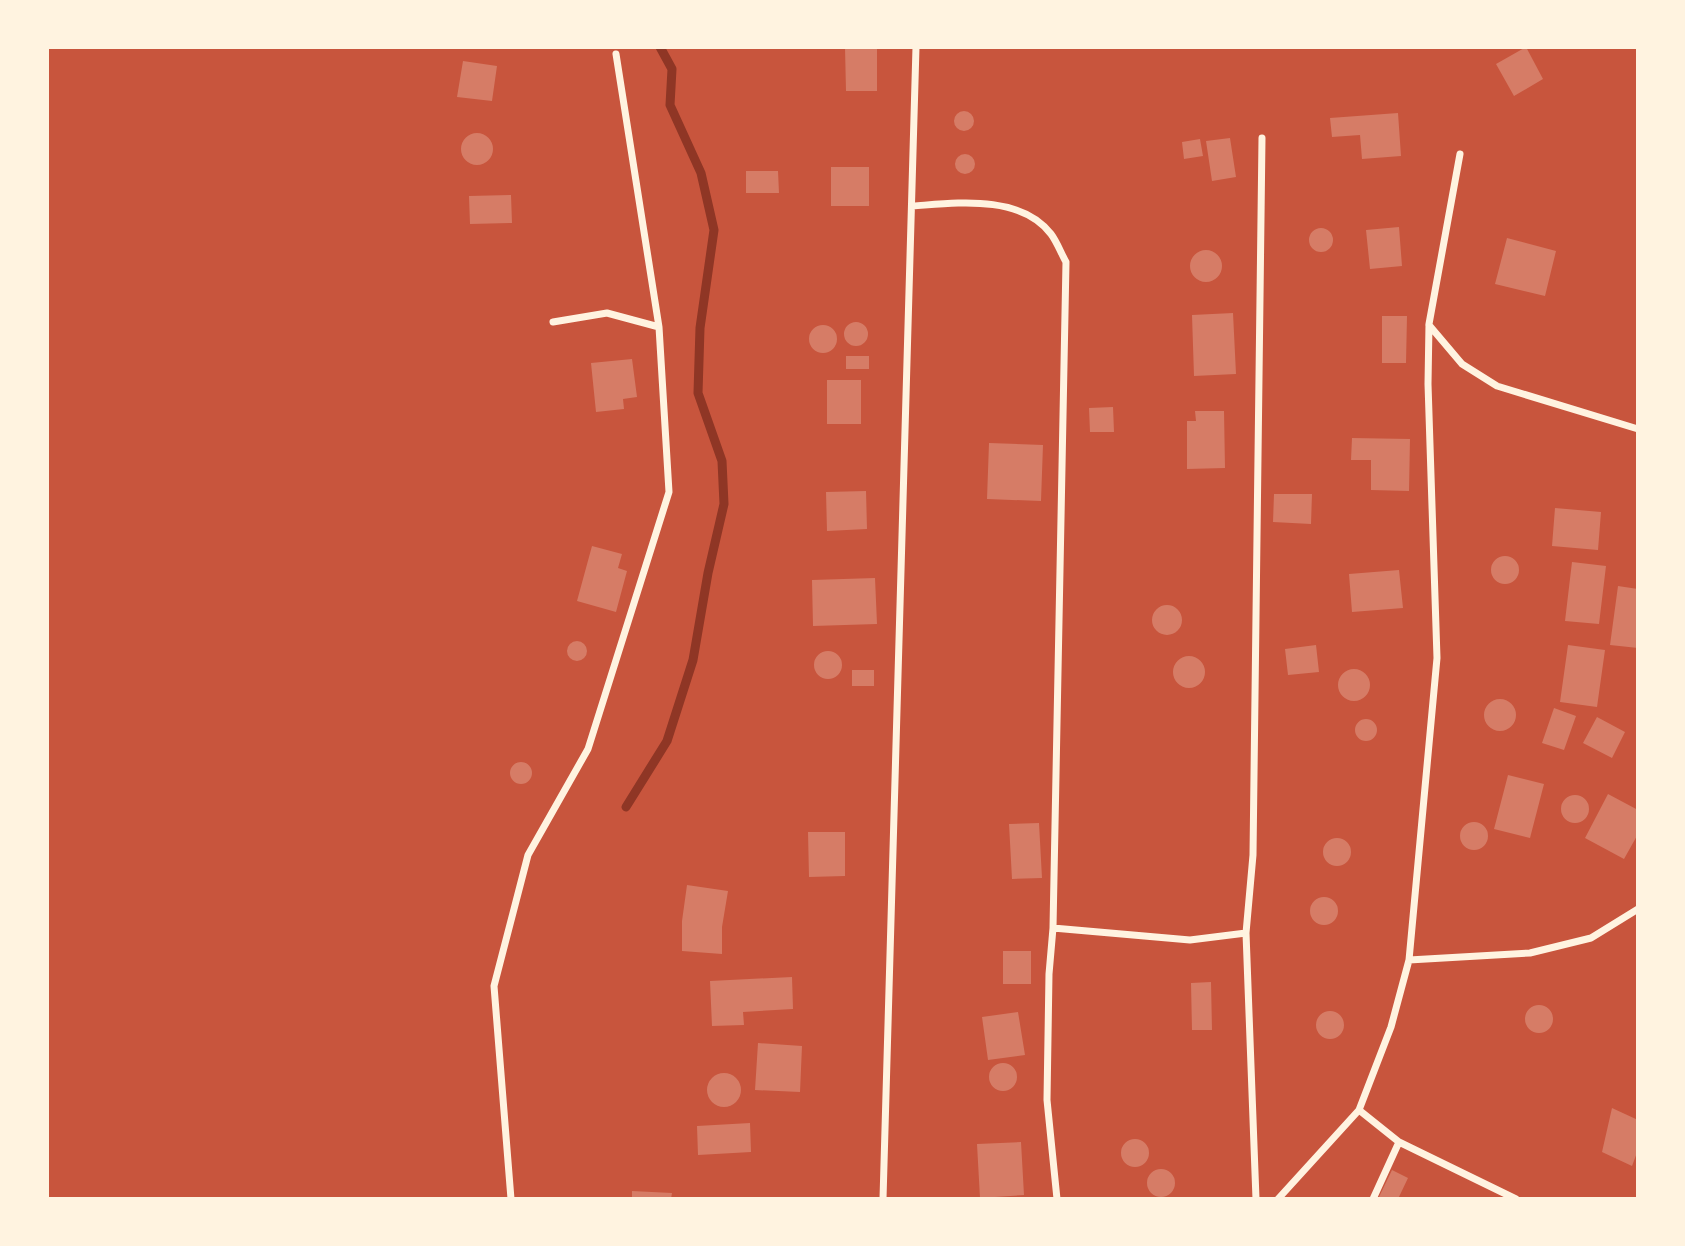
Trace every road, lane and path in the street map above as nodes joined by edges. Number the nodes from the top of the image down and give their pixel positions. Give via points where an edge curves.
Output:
1 (916, 47) edge
2 (616, 54) dead end
3 (1262, 138) dead end
4 (1460, 154) dead end
5 (913, 206) junction
6 (552, 322) dead end
7 (1429, 324) junction
8 (659, 327) junction
9 (1638, 429) edge
10 (1638, 909) edge
11 (1053, 928) junction
12 (1246, 933) junction
13 (1409, 960) junction
14 (1359, 1110) junction
15 (1399, 1142) junction
16 (511, 1199) edge
17 (883, 1199) edge
18 (1057, 1199) edge
19 (1256, 1199) edge
20 (1278, 1199) edge
21 (1373, 1199) edge
22 (1516, 1199) edge

1 - 5 street
2 - 8 street
3 - 12 street via 1252,855
4 - 7 street
5 - 11 street via 966,203 1028,214 1050,233 1066,262
5 - 17 street
6 - 8 street via 607,313
7 - 9 street via 1462,364 1497,386
7 - 13 street via 1437,658
8 - 16 street via 669,492 588,749 528,855 494,986
10 - 13 street via 1591,938 1530,953
11 - 12 street via 1190,940
11 - 18 street via 1047,1100
12 - 19 street
13 - 14 street via 1391,1027
14 - 15 street
14 - 20 street
15 - 21 street
15 - 22 street

